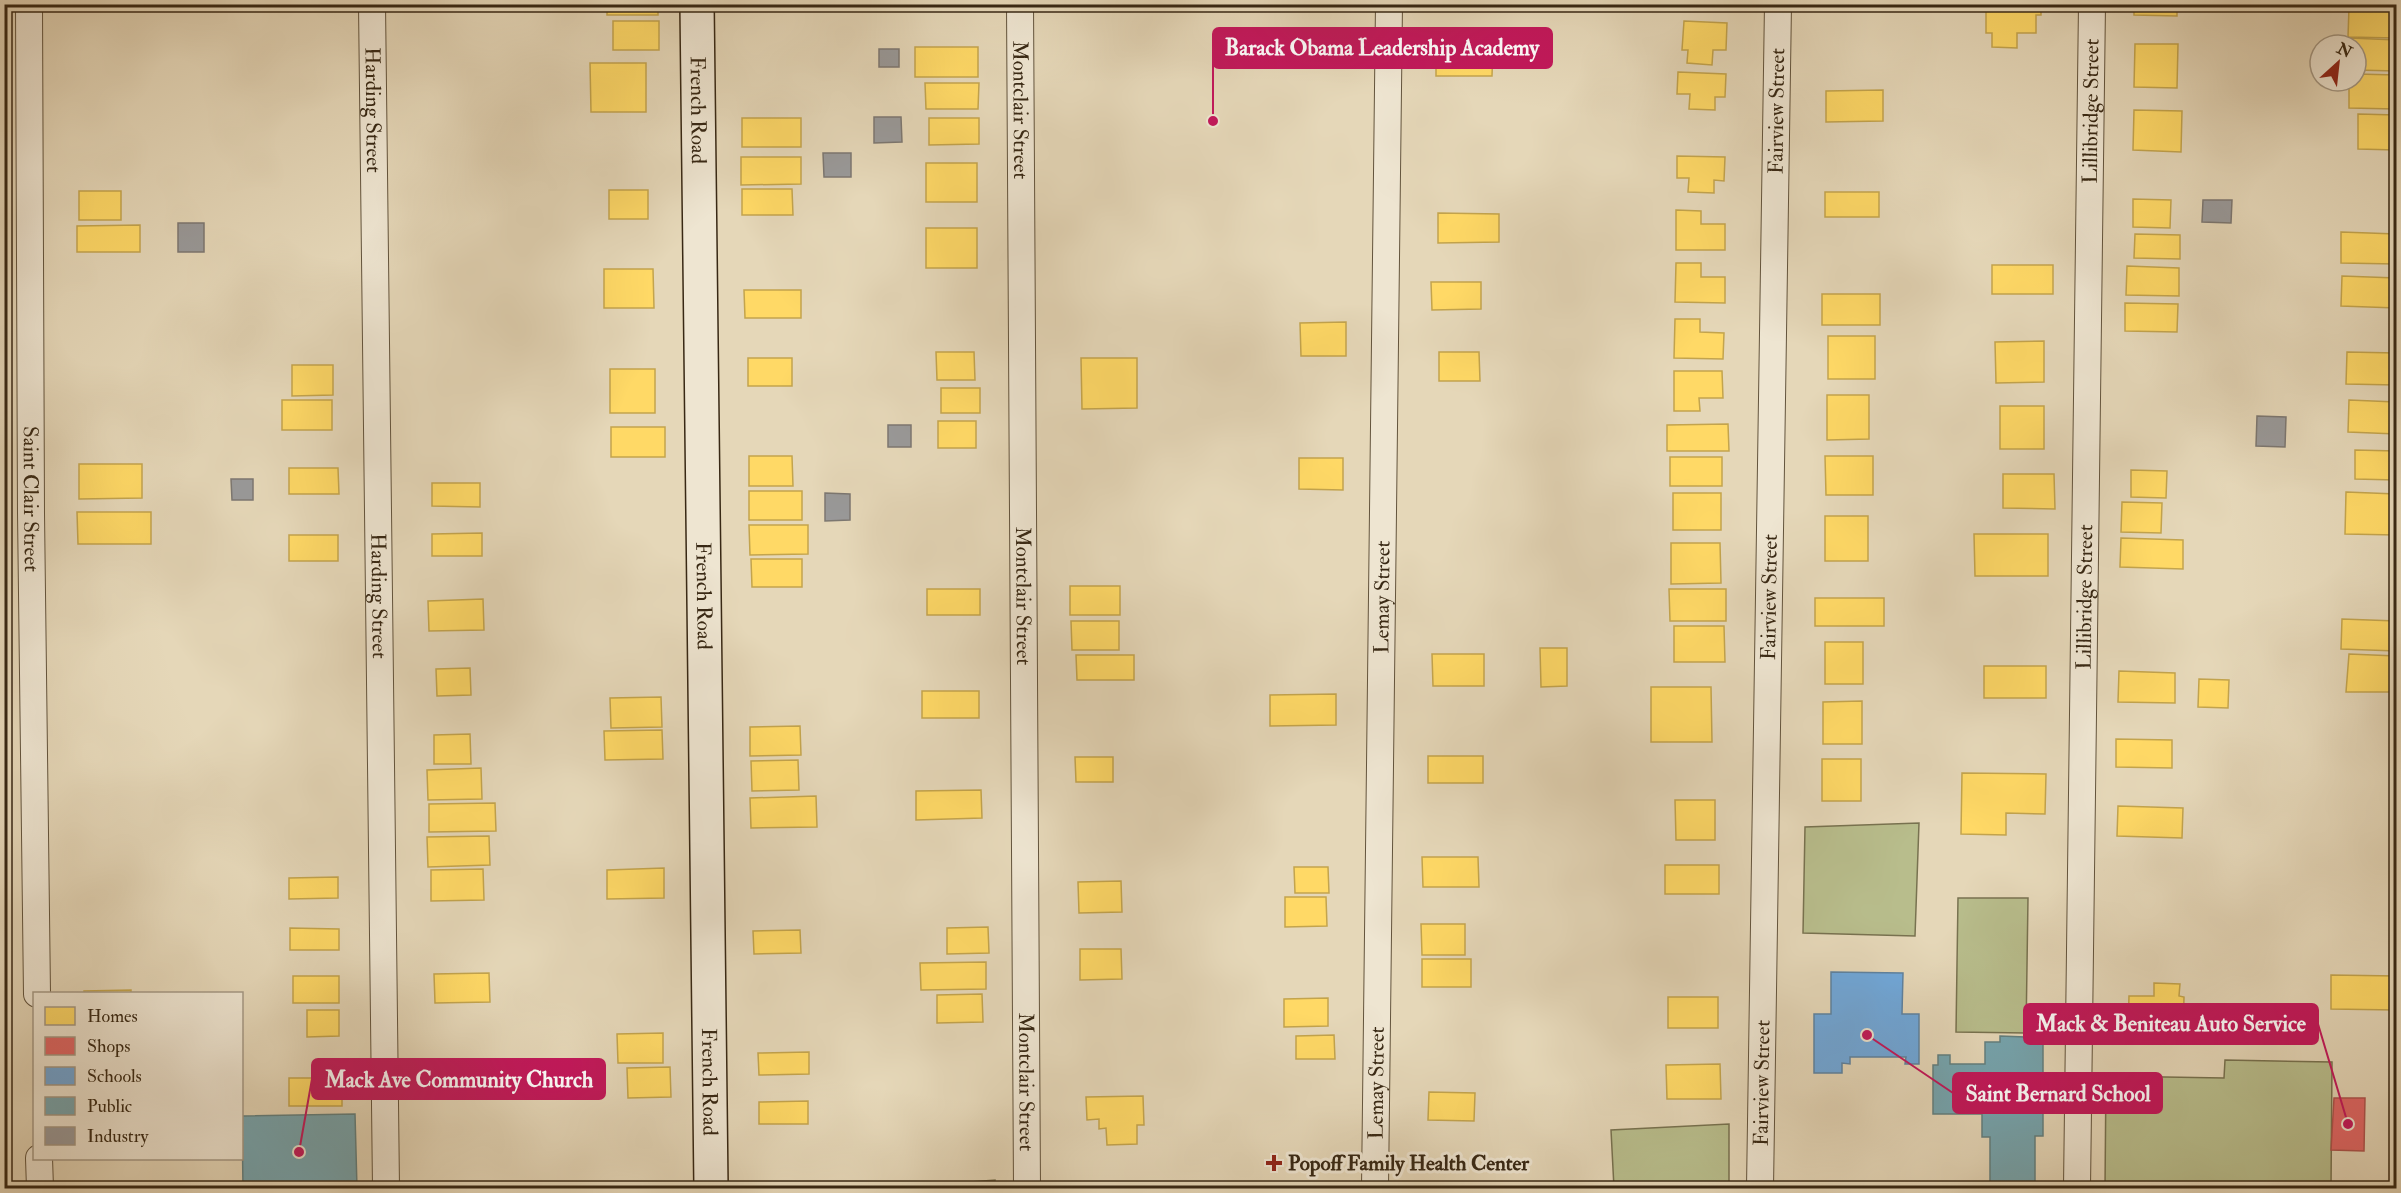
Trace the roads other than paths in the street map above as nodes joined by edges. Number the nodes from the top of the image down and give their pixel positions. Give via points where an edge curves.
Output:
1 (28, 4) edge
2 (372, 4) edge
3 (697, 4) edge
4 (1020, 4) edge
5 (1389, 4) edge
6 (1778, 4) edge
7 (2092, 4) edge
8 (37, 992) edge
9 (39, 1160) edge
10 (40, 1188) edge
11 (386, 1188) edge
12 (711, 1188) edge
13 (1027, 1188) edge
14 (1375, 1188) edge
15 (1760, 1188) edge
16 (2077, 1188) edge

1 - 8 street, Saint Clair Street
2 - 11 street, Harding Street
3 - 12 street, French Road
4 - 13 street, Montclair Street
5 - 14 street, Lemay Street
6 - 15 street, Fairview Street
7 - 16 street, Lillibridge Street
9 - 10 street

